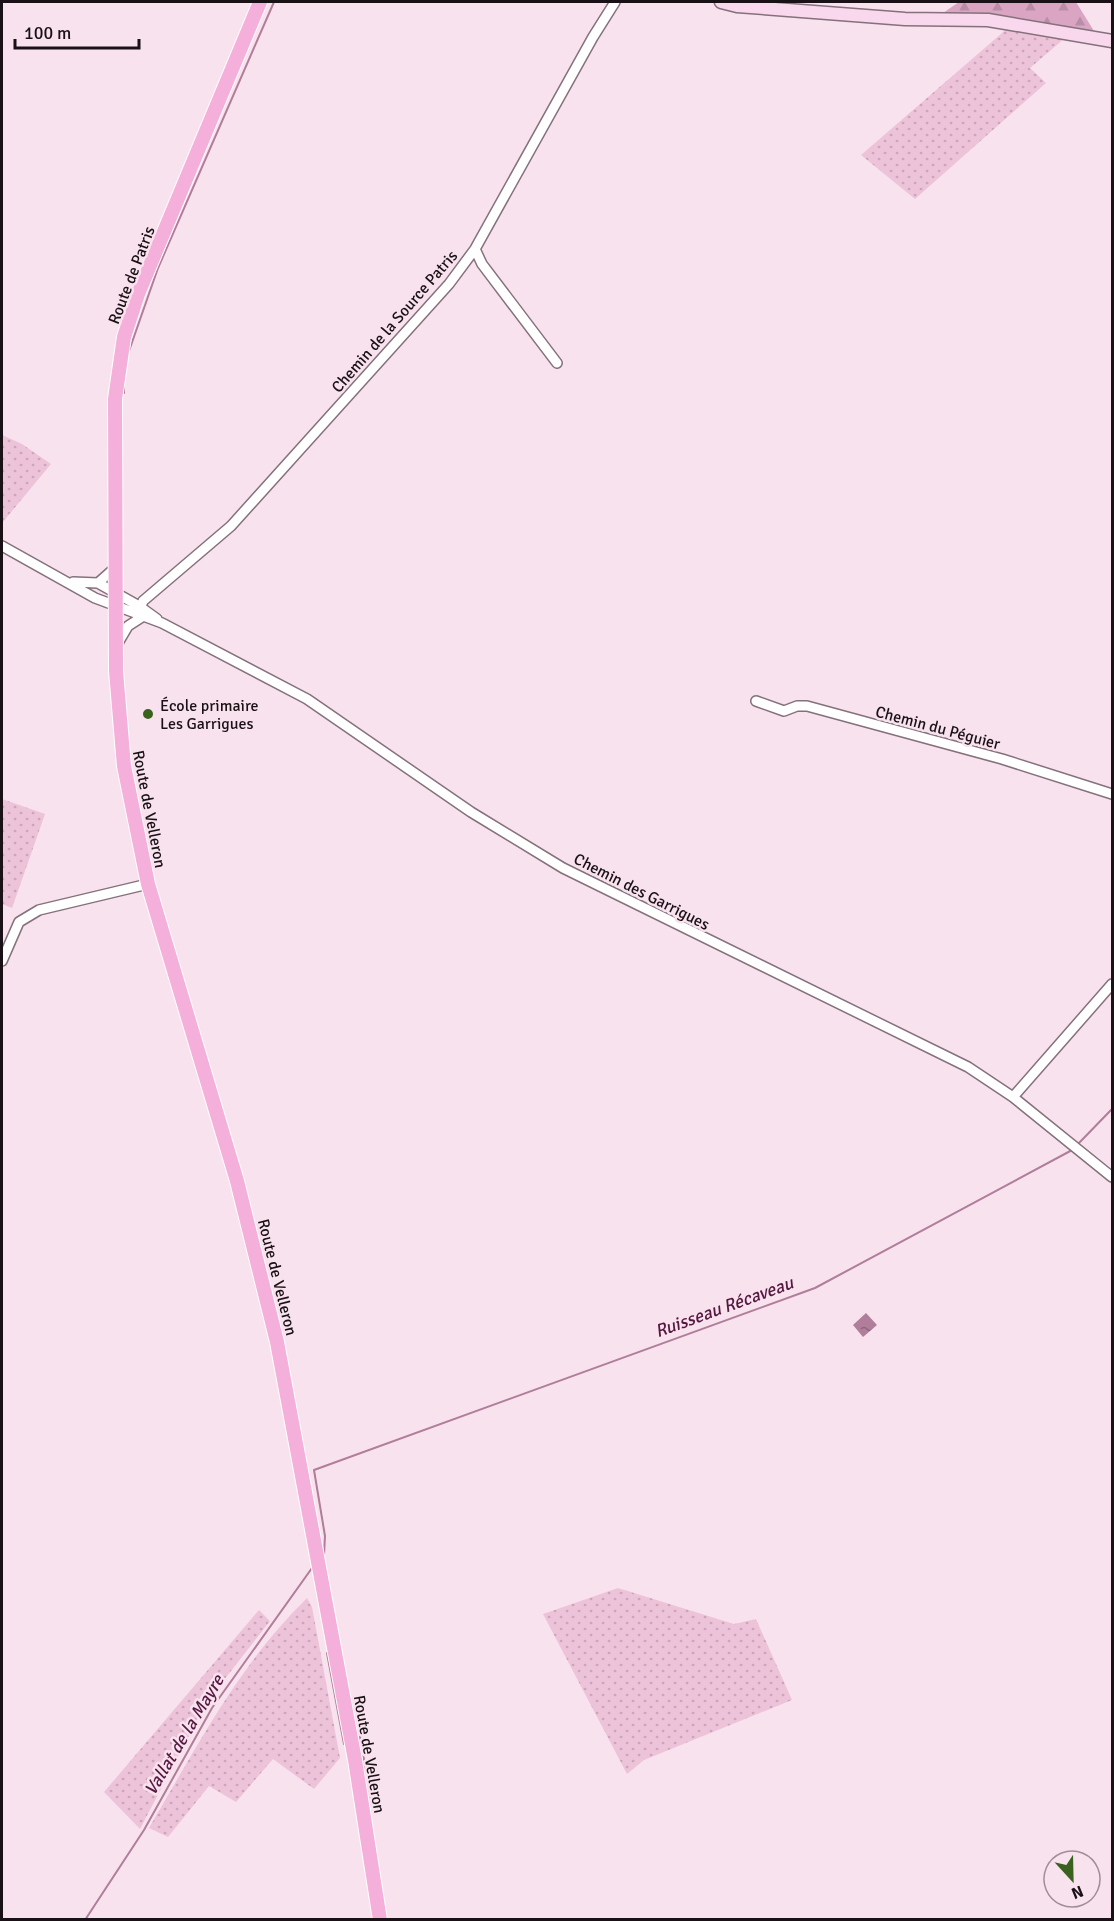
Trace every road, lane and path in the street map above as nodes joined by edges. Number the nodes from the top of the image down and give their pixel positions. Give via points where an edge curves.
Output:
1 (261, 2) edge
2 (615, 2) edge
3 (721, 2) edge
4 (1113, 41) edge
5 (475, 249) junction
6 (556, 363) dead end
7 (2, 546) edge
8 (117, 566) junction
9 (68, 582) junction
10 (98, 583) junction
11 (116, 592) junction
12 (116, 606) junction
13 (140, 612) junction
14 (115, 649) junction
15 (756, 701) dead end
16 (1113, 794) edge
17 (148, 884) junction
18 (5, 943) edge
19 (2, 961) edge
20 (1113, 984) edge
21 (1013, 1097) junction
22 (1113, 1177) edge
23 (380, 1920) edge

1 - 8 main road, Route de Patris via 138,294 124,337 115,399
2 - 5 street, Chemin de la Source Patris
3 - 4 street via 894,18 988,20
5 - 6 street
5 - 13 street, Chemin de la Source Patris via 449,284 231,526
7 - 9 street, Chemin des Garrigues
8 - 10 street
8 - 11 main road, Route de Patris
9 - 10 street, Chemin des Garrigues
9 - 12 street, Chemin des Garrigues
10 - 11 street, Chemin des Garrigues
11 - 12 main road, Route de Patris
11 - 13 street, Chemin des Garrigues
12 - 13 street, Chemin des Garrigues
12 - 14 main road, Route de Patris
13 - 14 street
13 - 21 street, Chemin des Garrigues via 307,699 471,812 563,868 960,1063
14 - 17 main road, Route de Velleron via 123,756
15 - 16 street, Chemin du Péguier via 784,711 796,705 807,706
17 - 18 street via 39,910 19,922
17 - 23 main road, Route de Velleron via 234,1173 272,1322 357,1772
18 - 19 street
20 - 21 street
21 - 22 street, Chemin des Garrigues

